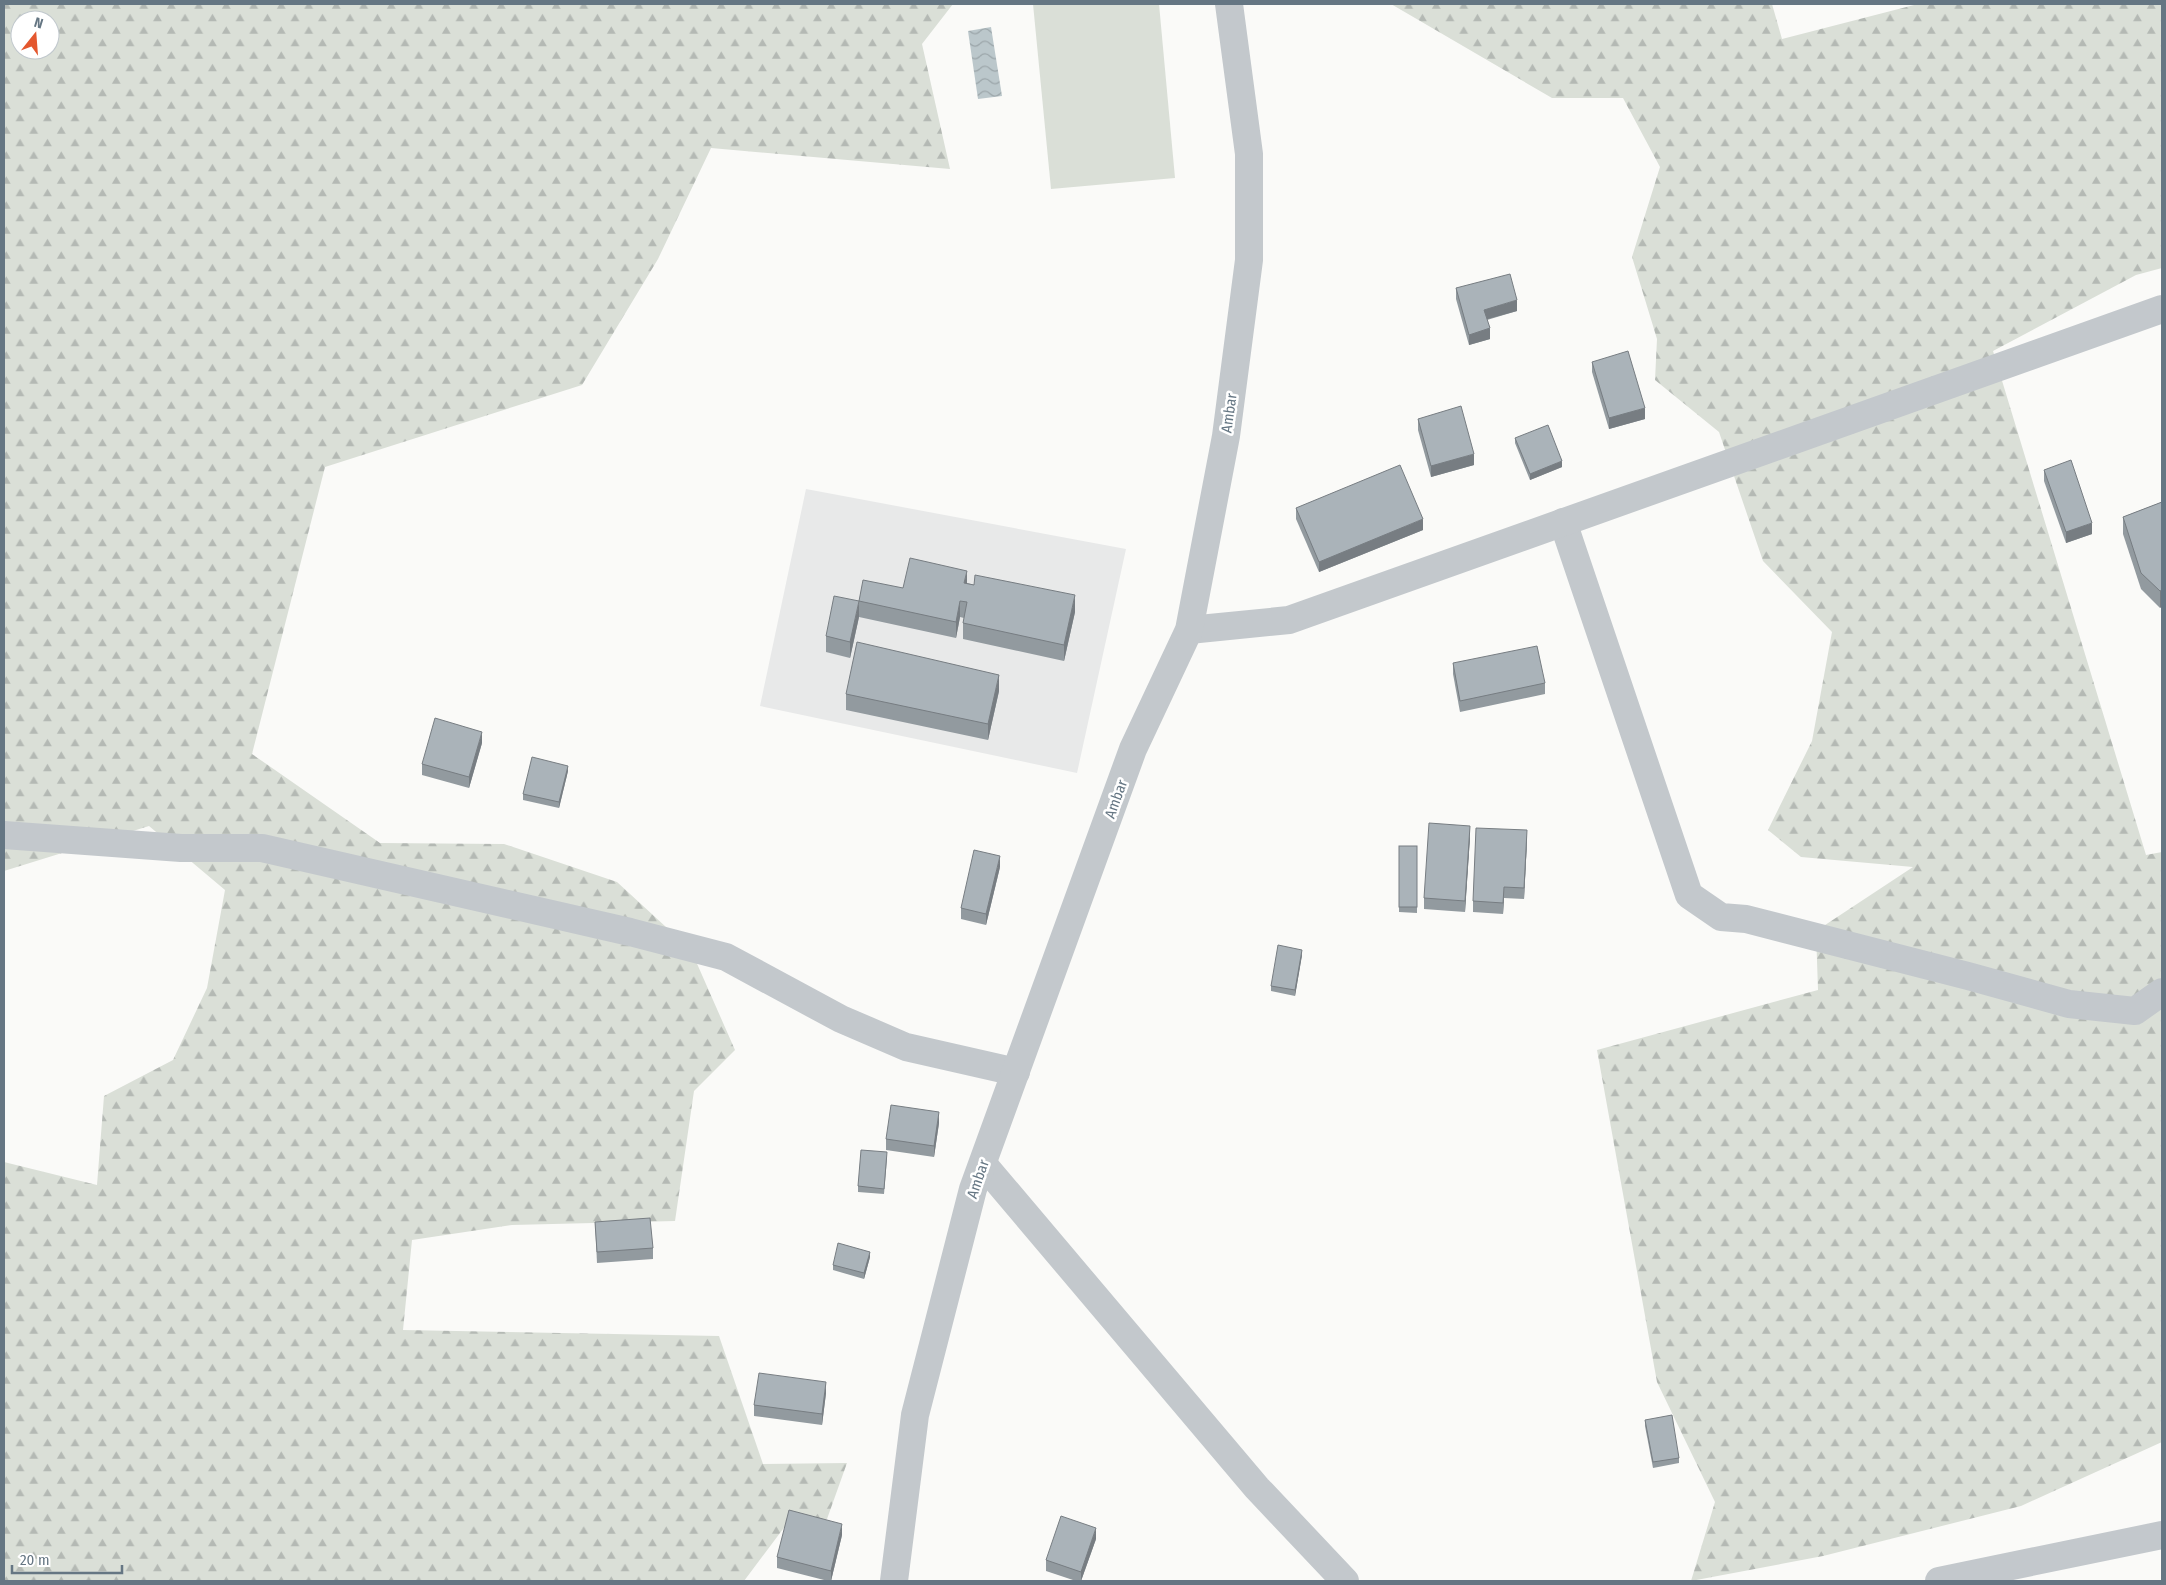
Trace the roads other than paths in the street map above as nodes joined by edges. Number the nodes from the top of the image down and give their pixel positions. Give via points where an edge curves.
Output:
1 (1229, 4) edge
2 (2162, 309) edge
3 (1563, 522) junction
4 (1189, 630) junction
5 (4, 835) edge
6 (2162, 992) edge
7 (1016, 1072) junction
8 (982, 1164) junction
9 (2162, 1535) edge
10 (894, 1581) edge
11 (1345, 1581) edge
12 (1939, 1581) edge

1 - 4 street, Ambar via 1249,154 1249,260 1226,436
2 - 3 street
3 - 4 street via 1289,620
3 - 6 street via 1689,895 1720,917 1746,919 2070,1004 2135,1011
4 - 7 street, Ambar via 1134,749
5 - 7 street via 181,848 262,848 620,930 726,956 841,1018 906,1047
7 - 8 street, Ambar
8 - 10 street, Ambar via 915,1416
8 - 11 street via 1257,1488
9 - 12 street

